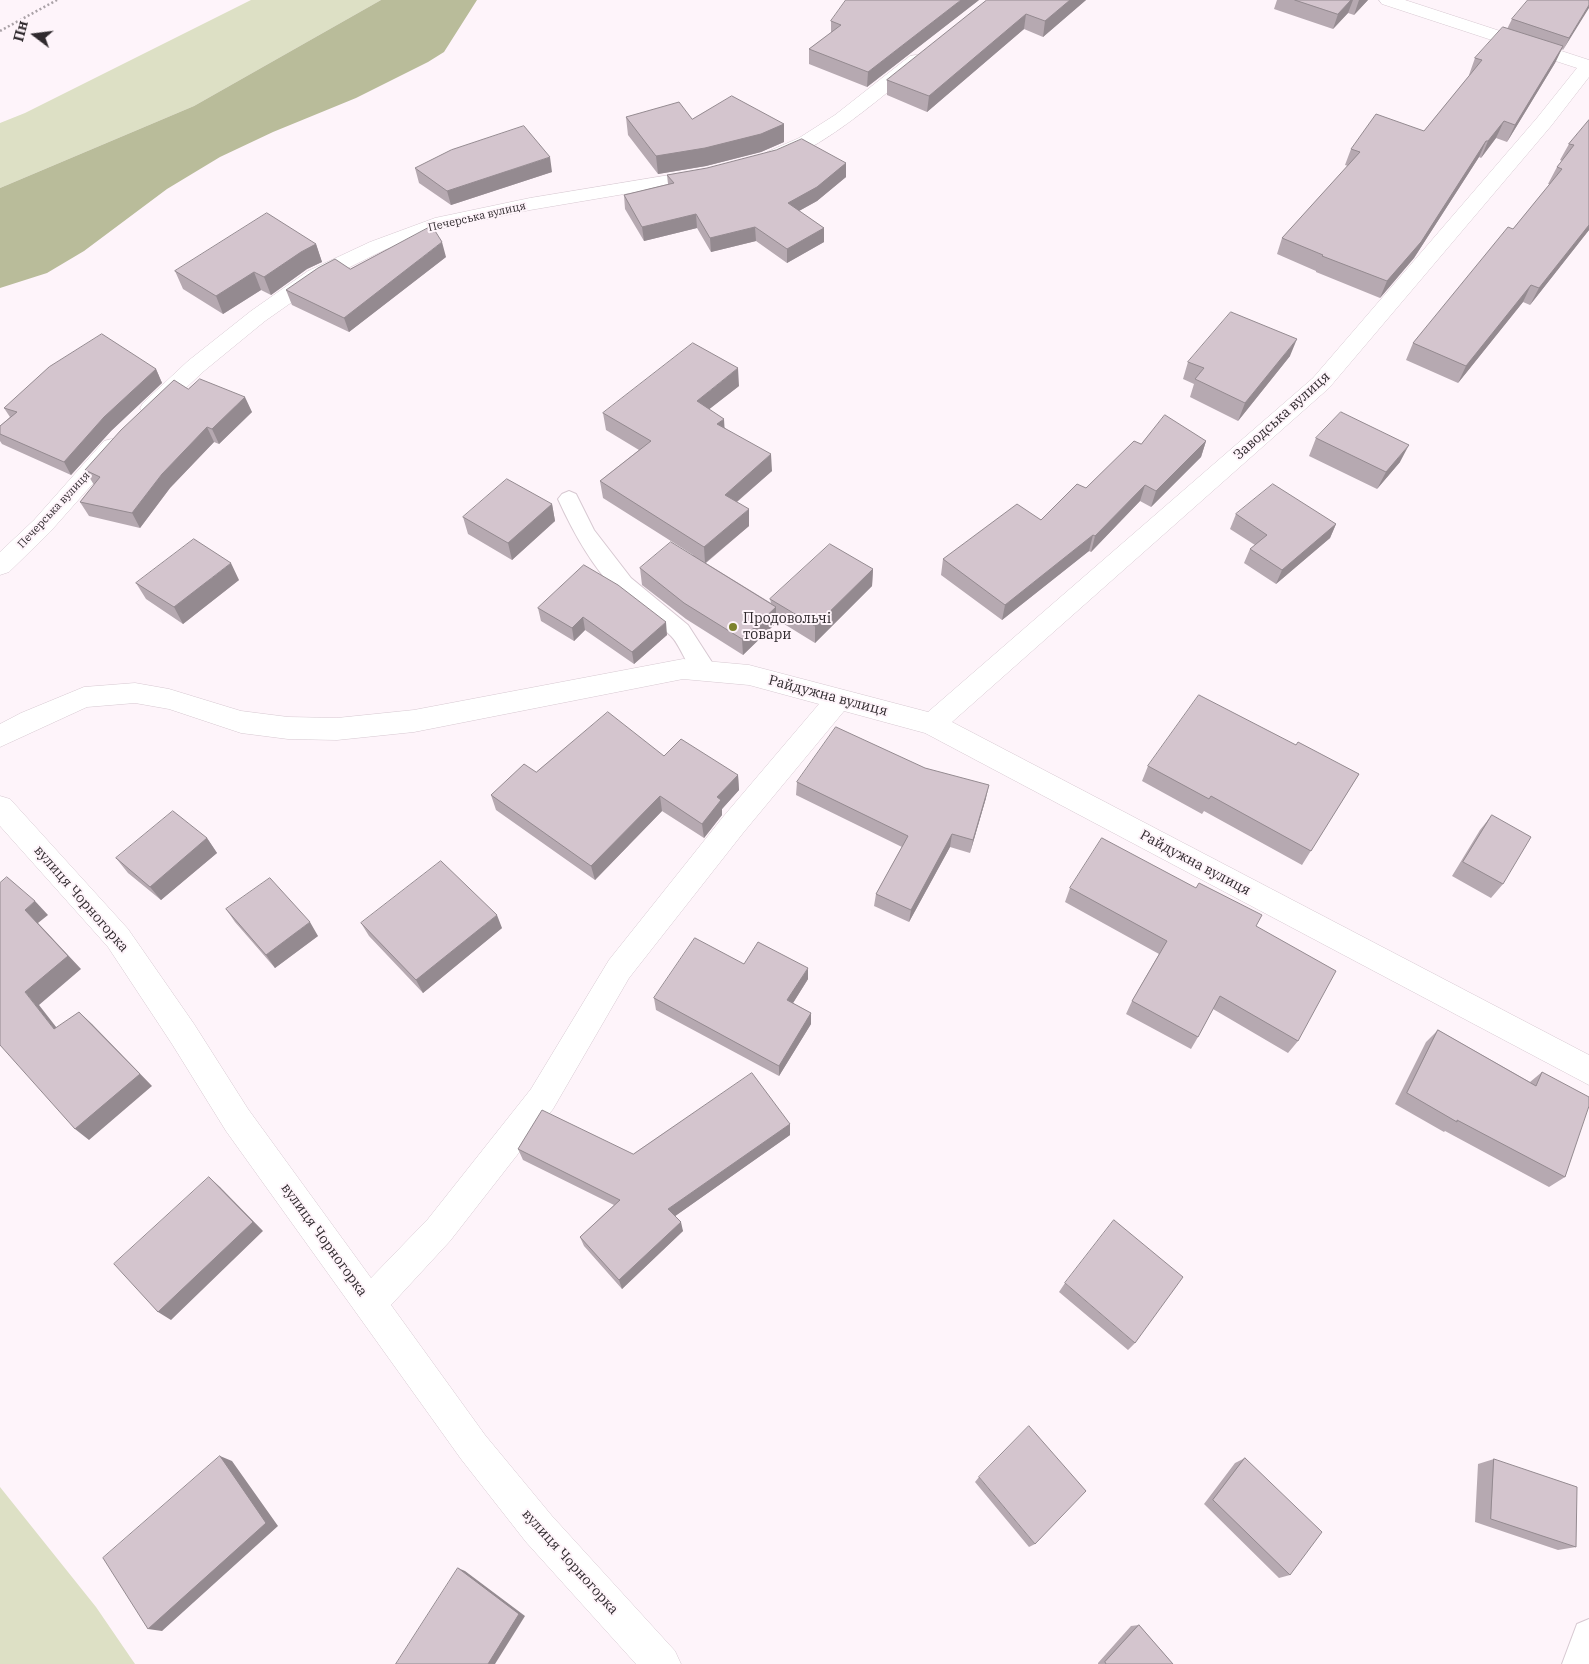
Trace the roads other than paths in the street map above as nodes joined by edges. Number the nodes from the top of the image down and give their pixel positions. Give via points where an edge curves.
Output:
1 (1388, 0) edge
2 (932, 48) edge
3 (1589, 66) edge
4 (760, 160) edge
5 (724, 170) edge
6 (569, 499) dead end
7 (0, 566) edge
8 (706, 670) junction
9 (840, 698) junction
10 (932, 724) junction
11 (0, 736) edge
12 (0, 807) edge
13 (1589, 1071) edge
14 (370, 1303) junction
15 (1589, 1636) edge
16 (662, 1664) edge
17 (1579, 1664) edge

1 - 3 street
2 - 4 street via 842,119 806,142
3 - 10 street, Заводська вулиця via 1321,383
5 - 7 street, Печерська вулиця via 445,222 377,246 315,276 196,366 134,425 42,526
6 - 8 lane via 586,534 623,584 680,631
8 - 9 street, Райдужна вулиця via 749,675
8 - 11 street, Райдужна вулиця via 683,668 414,721 337,729 288,728 241,722 169,699 135,693 84,696
9 - 10 street, Райдужна вулиця
9 - 14 street via 732,824 619,969 542,1099 439,1230
10 - 13 street, Райдужна вулиця
12 - 14 street, вулиця Чорногорка via 118,938 237,1120
14 - 16 street, вулиця Чорногорка via 473,1447 527,1514
15 - 17 lane

